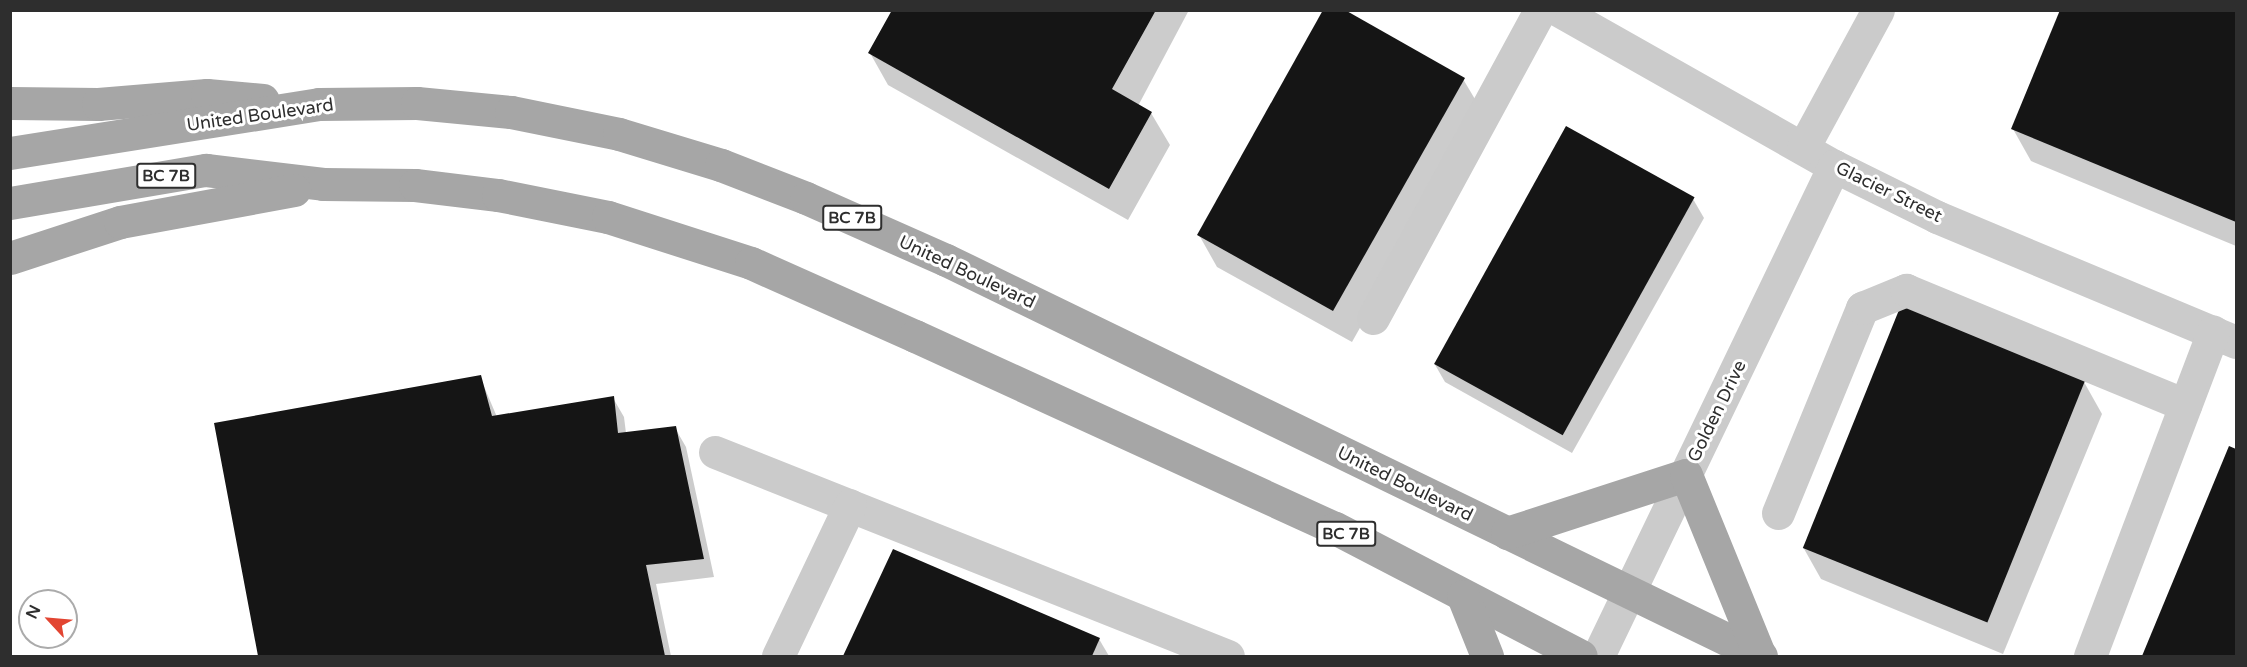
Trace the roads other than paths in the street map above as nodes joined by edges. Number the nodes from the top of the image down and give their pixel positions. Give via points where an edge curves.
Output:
1 (1540, 10) edge
2 (1558, 10) edge
3 (1878, 10) edge
4 (10, 103) edge
5 (319, 104) junction
6 (1803, 148) junction
7 (10, 153) edge
8 (1834, 166) junction
9 (323, 184) junction
10 (10, 203) edge
11 (10, 258) edge
12 (1373, 318) dead end
13 (2225, 337) edge
14 (2186, 405) junction
15 (715, 452) dead end
16 (1686, 475) junction
17 (850, 505) junction
18 (1778, 513) dead end
19 (1507, 533) junction
20 (1629, 593) junction
21 (1462, 596) junction
22 (1761, 656) edge
23 (778, 657) edge
24 (1228, 657) edge
25 (1487, 657) edge
26 (1581, 657) edge
27 (1598, 657) edge
28 (2090, 657) edge

1 - 12 street
2 - 6 street, Glacier Street
3 - 6 street
4 - 5 main road via 98,104 207,95
5 - 7 main road, United Boulevard / BC 7B
5 - 19 main road, United Boulevard / BC 7B via 417,103 511,112 619,134 721,165 946,260
6 - 8 street, Glacier Street
8 - 13 street, Glacier Street via 1937,217
8 - 16 street, Golden Drive
9 - 10 main road, BC 7B via 206,170
9 - 11 main road via 120,222
9 - 21 main road, BC 7B via 415,185 498,195 608,217 751,263 1325,523
13 - 14 street
14 - 18 street via 1905,290 1862,308
14 - 28 street
15 - 17 street
16 - 19 main road
16 - 20 street, Golden Drive
16 - 22 main road
17 - 23 street
17 - 24 street
19 - 20 main road, United Boulevard / BC 7B
20 - 22 main road, United Boulevard / BC 7B
20 - 27 street, Golden Drive
21 - 25 main road
21 - 26 main road, BC 7B

